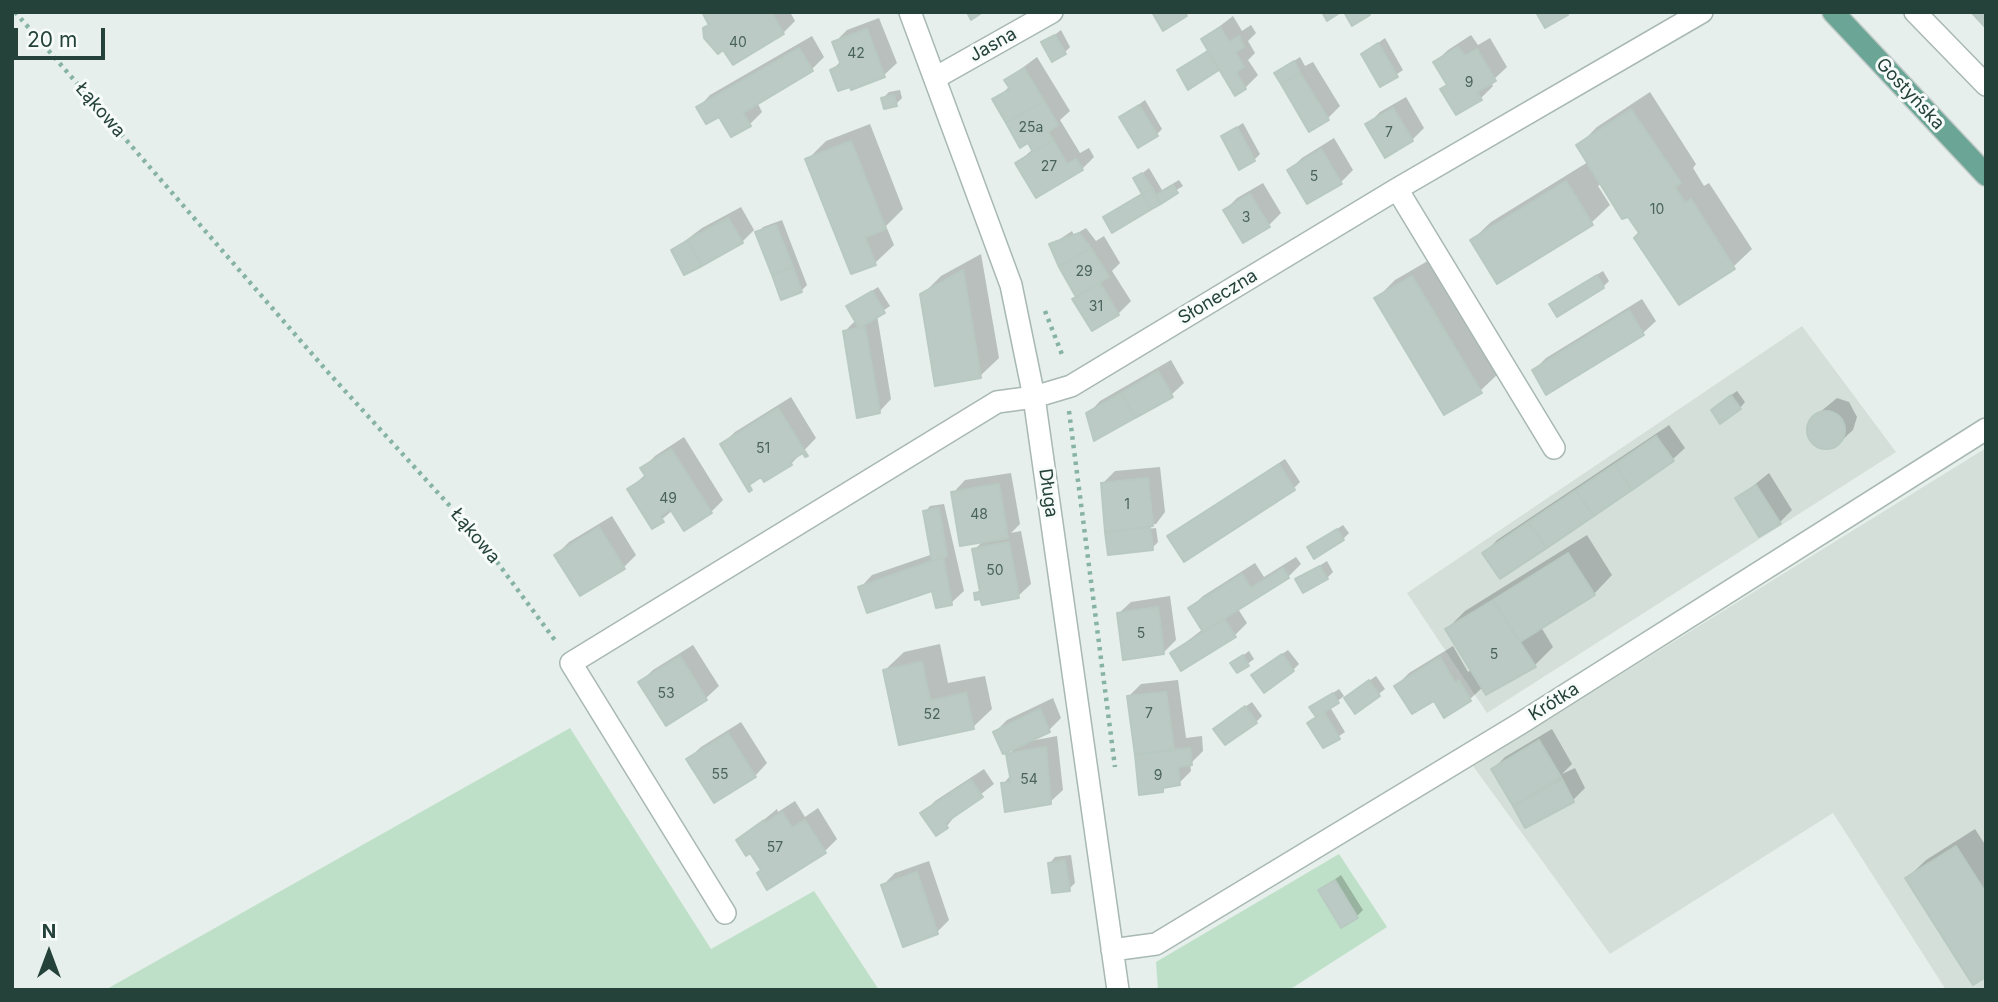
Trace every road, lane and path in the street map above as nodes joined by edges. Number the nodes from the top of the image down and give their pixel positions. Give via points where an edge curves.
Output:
1 (15, 12) edge
2 (910, 12) edge
3 (1052, 12) edge
4 (1702, 12) edge
5 (1833, 12) edge
6 (1916, 12) edge
7 (934, 78) junction
8 (1986, 85) edge
9 (1986, 175) edge
10 (1397, 189) junction
11 (1034, 397) junction
12 (1069, 407) dead end
13 (1986, 429) edge
14 (1554, 448) dead end
15 (571, 663) junction
16 (1116, 773) dead end
17 (725, 914) dead end
18 (1112, 950) junction
19 (1118, 990) edge

1 - 15 path, Łąkowa via 326,370 480,539
2 - 7 street, Długa
3 - 7 street, Jasna
4 - 10 street, Słoneczna
5 - 9 main road, Gostyńska
6 - 8 street
7 - 11 street, Długa via 1011,285
10 - 11 street, Słoneczna via 1071,386
10 - 14 street
11 - 15 street via 997,402
11 - 18 street, Długa
12 - 16 path
13 - 18 street, Krótka via 1521,723 1156,944
15 - 17 street
18 - 19 street, Długa

